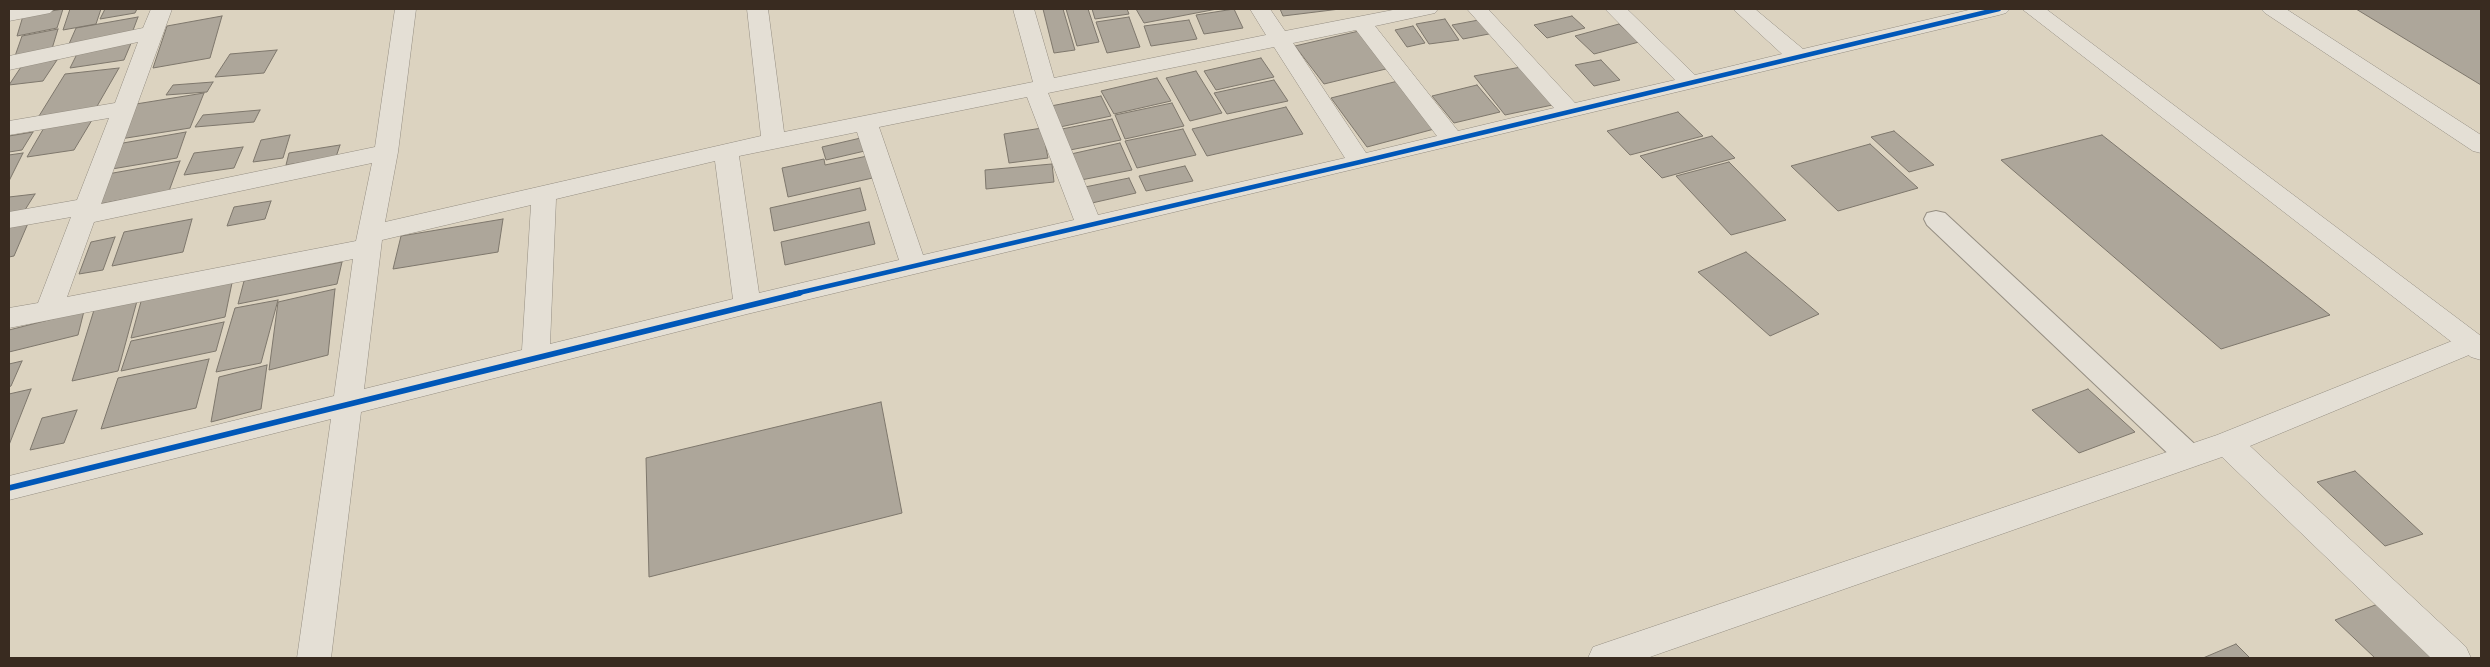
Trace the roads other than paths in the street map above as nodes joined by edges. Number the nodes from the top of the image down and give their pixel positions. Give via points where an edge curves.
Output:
1 (43, 9) edge
2 (406, 9) edge
3 (757, 9) edge
4 (1023, 9) edge
5 (1260, 9) edge
6 (1428, 9) edge
7 (1477, 9) edge
8 (1614, 9) edge
9 (1743, 9) edge
10 (1999, 9) edge
11 (2033, 9) edge
12 (2272, 9) edge
13 (162, 15) edge
14 (9, 16) edge
15 (1361, 22) junction
16 (1277, 38) junction
17 (1800, 57) junction
18 (9, 63) edge
19 (1692, 83) junction
20 (1041, 88) junction
21 (124, 108) junction
22 (1570, 112) junction
23 (866, 123) junction
24 (9, 128) edge
25 (1452, 140) junction
26 (774, 142) junction
27 (2481, 146) edge
28 (726, 151) junction
29 (386, 152) junction
30 (1360, 162) junction
31 (544, 193) junction
32 (86, 211) junction
33 (1936, 219) dead end
34 (9, 220) edge
35 (1089, 225) junction
36 (369, 240) junction
37 (914, 266) junction
38 (747, 305) junction
39 (49, 309) junction
40 (9, 318) edge
41 (2477, 347) edge
42 (536, 356) junction
43 (348, 402) junction
44 (2227, 443) junction
45 (2189, 456) junction
46 (9, 488) edge
47 (314, 658) edge
48 (1605, 658) edge
49 (2454, 658) edge

1 - 14 street
2 - 29 street
3 - 26 street
4 - 20 street
5 - 16 street
6 - 15 street
7 - 22 street
8 - 19 street
9 - 17 street
10 - 17 street
11 - 41 street
12 - 27 street
13 - 18 street
13 - 21 street
15 - 16 street
15 - 25 street
16 - 20 street
16 - 30 street
17 - 19 street
19 - 22 street
20 - 23 street
20 - 35 street
21 - 24 street
21 - 32 street
22 - 25 street
23 - 26 street
23 - 37 street
25 - 30 street
26 - 28 street
28 - 31 street
28 - 38 street
29 - 32 street
29 - 36 street
30 - 35 street
31 - 36 street
31 - 42 street
32 - 34 street
32 - 39 street
33 - 45 lane
35 - 37 street
36 - 39 street
36 - 43 street
37 - 38 street
38 - 42 street
39 - 40 street
41 - 44 street
42 - 43 street
43 - 46 street
43 - 47 street
44 - 45 street
44 - 49 street
45 - 48 street

